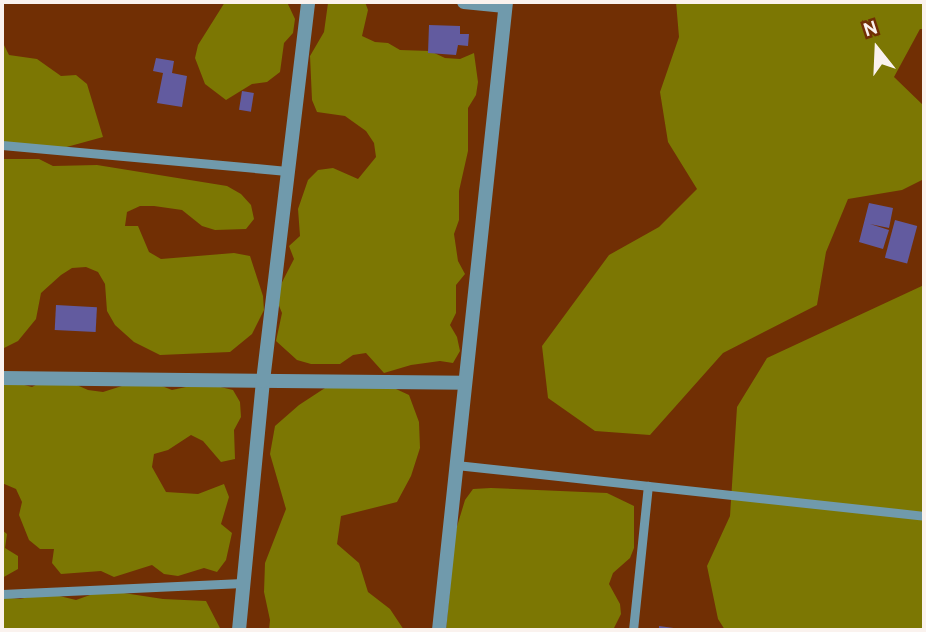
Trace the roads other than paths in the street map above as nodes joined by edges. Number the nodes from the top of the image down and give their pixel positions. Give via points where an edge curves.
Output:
1 (308, 2) edge
2 (464, 2) edge
3 (506, 4) edge
4 (2, 145) edge
5 (287, 172) junction
6 (2, 378) edge
7 (263, 381) junction
8 (465, 383) junction
9 (456, 465) junction
10 (648, 486) junction
11 (924, 516) edge
12 (243, 583) junction
13 (2, 594) edge
14 (239, 630) edge
15 (439, 630) edge
16 (632, 630) edge

1 - 5 street
2 - 3 street
3 - 8 street
4 - 5 lane
5 - 7 street
6 - 7 street
7 - 8 street
7 - 12 street
8 - 9 street
9 - 10 lane
9 - 15 street
10 - 11 lane
10 - 16 lane
12 - 13 lane
12 - 14 street

